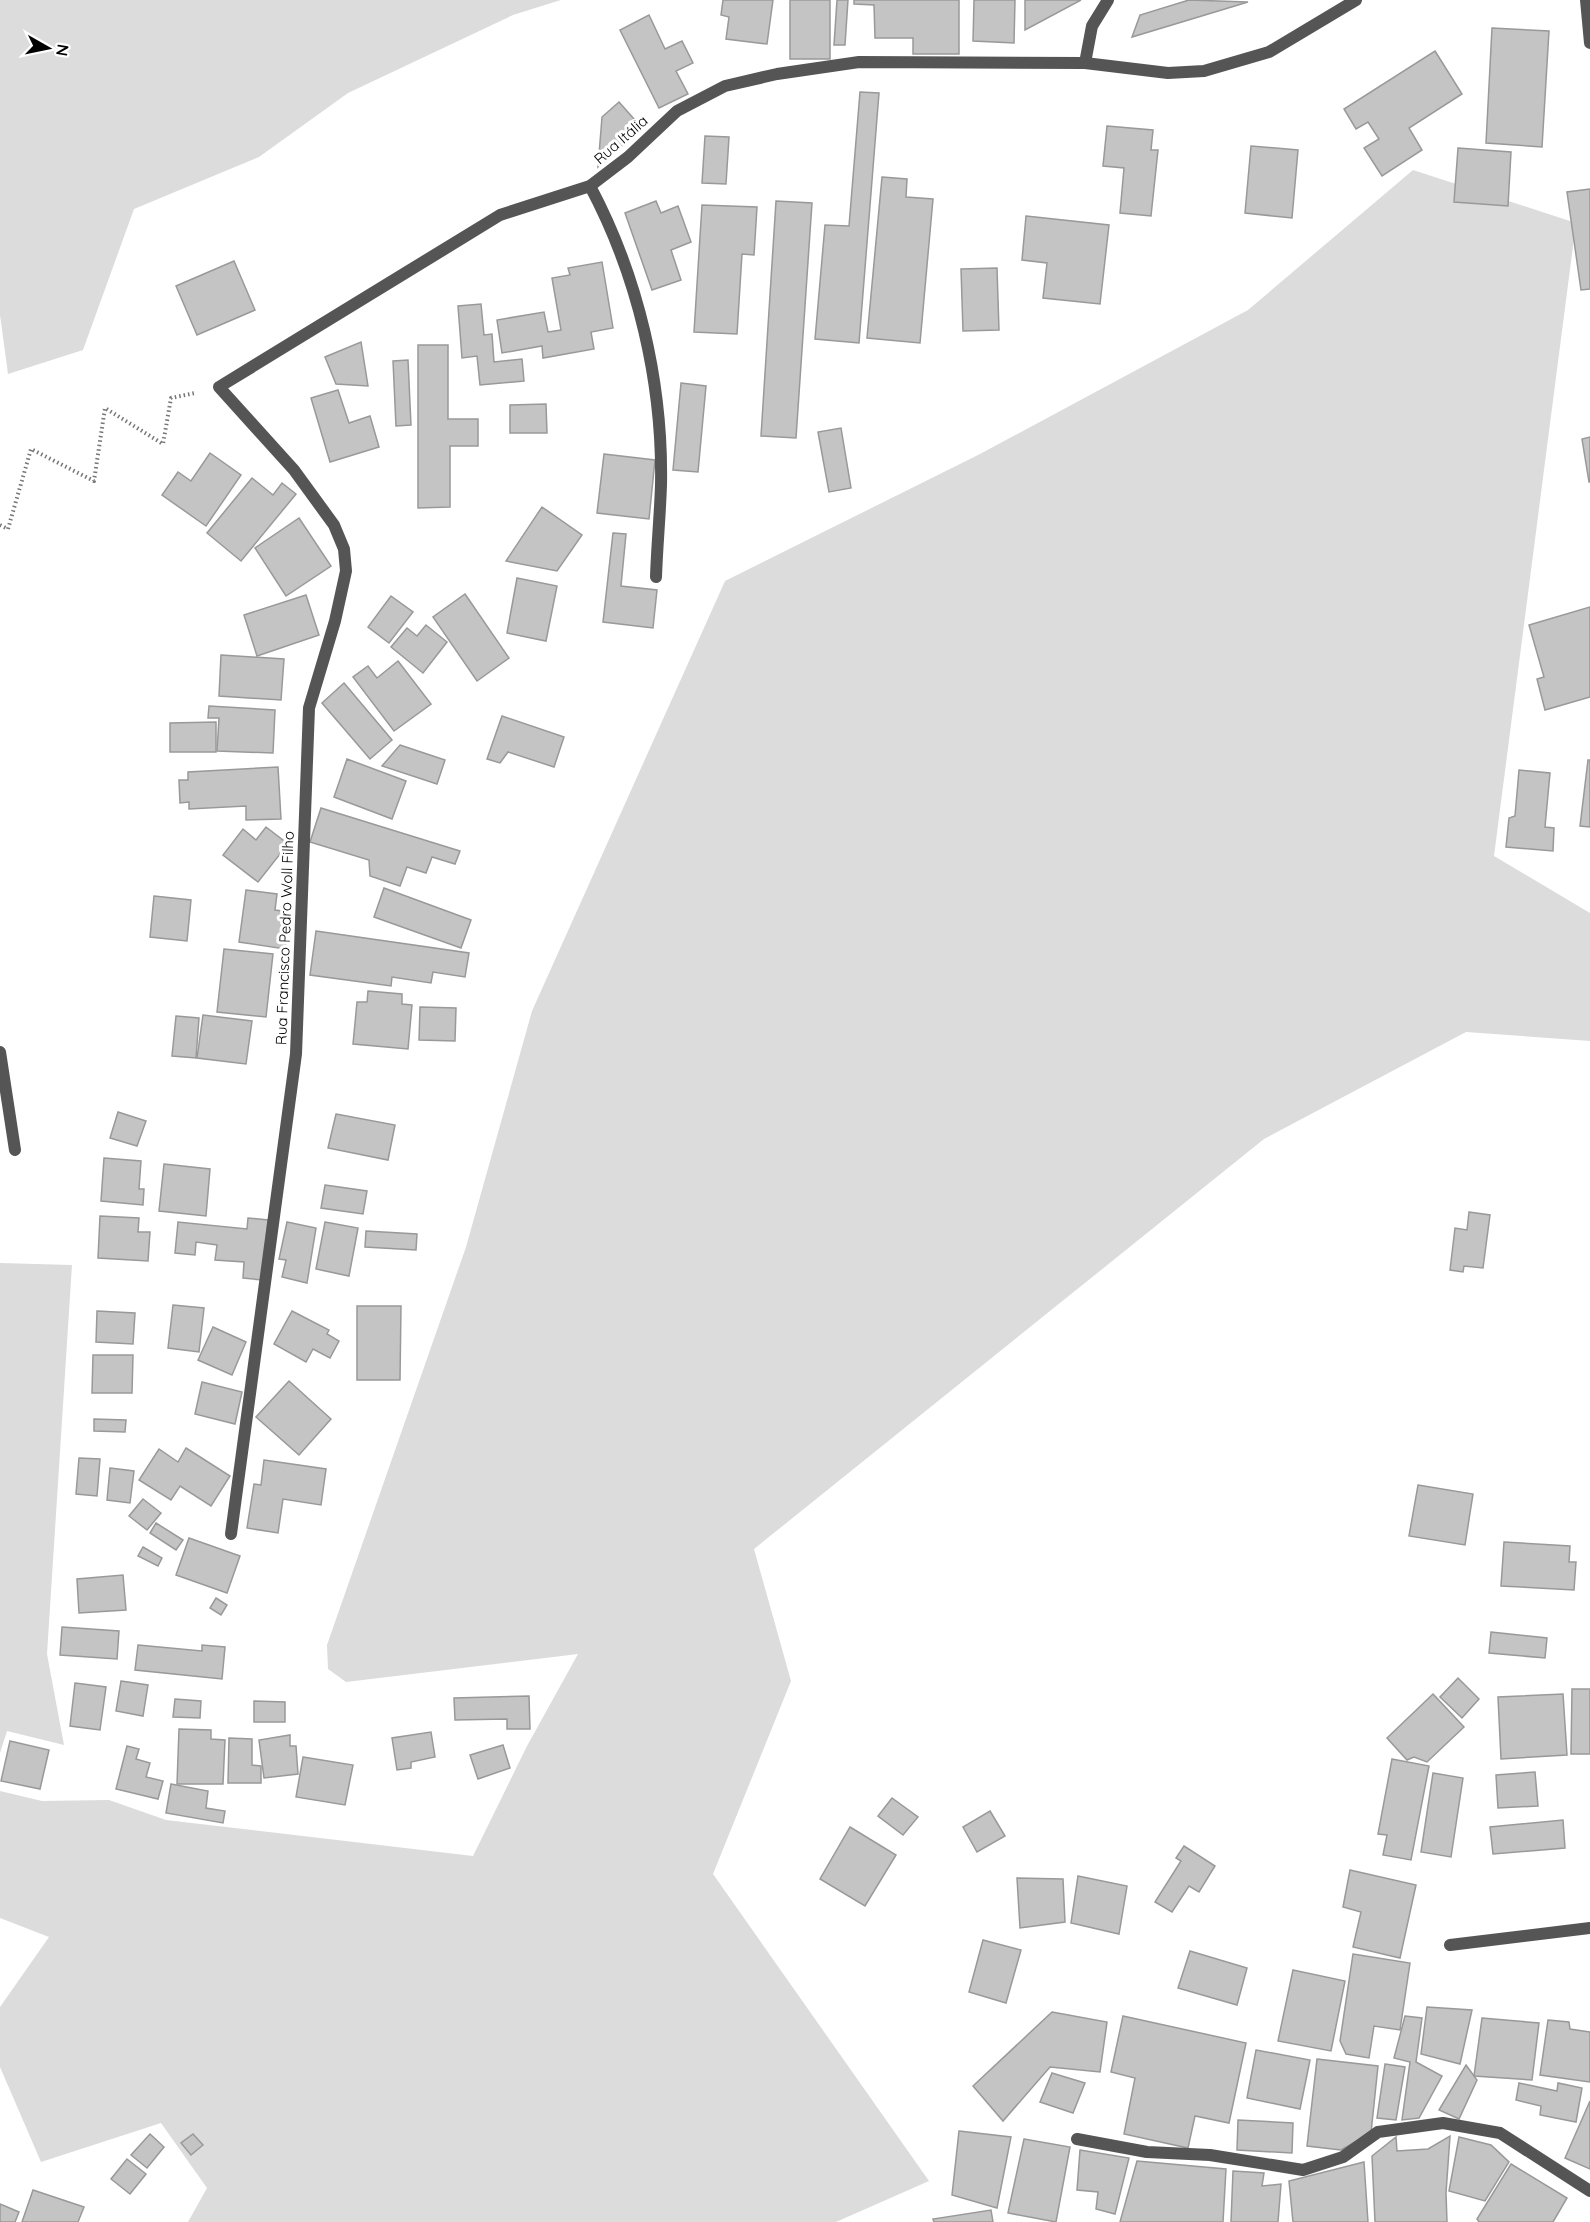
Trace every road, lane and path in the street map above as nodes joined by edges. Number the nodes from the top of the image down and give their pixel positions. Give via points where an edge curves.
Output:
1 (1108, 0) edge
2 (1356, 0) edge
3 (1586, 0) edge
4 (1590, 43) edge
5 (1085, 63) junction
6 (590, 186) junction
7 (219, 387) junction
8 (0, 525) edge
9 (656, 577) dead end
10 (0, 1052) edge
11 (15, 1150) dead end
12 (231, 1534) dead end
13 (1590, 1929) edge
14 (1450, 1946) dead end
15 (1077, 2139) dead end
16 (1590, 2191) edge

1 - 5 street via 1092,26
2 - 5 street, Rua Itália via 1269,52 1204,71 1168,73
3 - 4 street
5 - 6 street, Rua Itália via 859,62 725,86 677,111
6 - 7 street, Rua Itália via 500,215
6 - 9 street via 629,273 656,402 661,484
7 - 8 path via 171,398 164,444 105,408 94,481 31,449 8,529
7 - 12 street, Rua Francisco Pedro Woll Filho via 294,470 334,525 344,549 346,571 309,708 296,1054
10 - 11 street
13 - 14 street
15 - 16 street via 1147,2152 1210,2155 1303,2170 1343,2157 1378,2132 1443,2123 1500,2133

